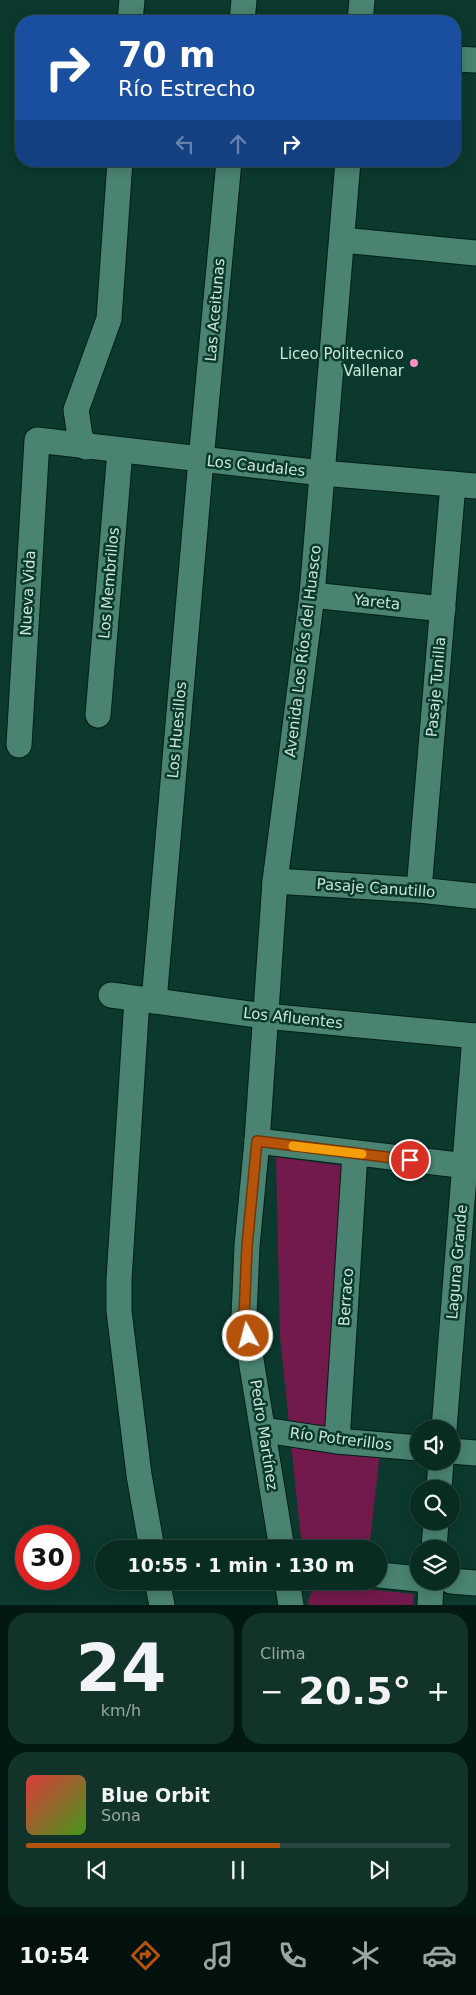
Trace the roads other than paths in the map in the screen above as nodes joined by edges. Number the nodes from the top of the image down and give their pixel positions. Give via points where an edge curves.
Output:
1 (132, 0) edge
2 (244, 0) edge
3 (362, 0) edge
4 (131, 15) edge
5 (243, 15) edge
6 (361, 15) edge
7 (461, 59) edge
8 (476, 60) edge
9 (120, 167) edge
10 (228, 167) edge
11 (348, 167) edge
12 (342, 240) junction
13 (476, 248) edge
14 (37, 440) joint
15 (86, 447) junction
16 (120, 451) junction
17 (201, 460) junction
18 (322, 473) junction
19 (465, 485) edge
20 (312, 595) junction
21 (443, 609) junction
22 (98, 714) dead end
23 (19, 745) dead end
24 (275, 881) junction
25 (419, 890) junction
26 (476, 896) edge
27 (111, 995) dead end
28 (145, 1000) junction
29 (265, 1016) junction
30 (475, 1036) edge
31 (257, 1141) junction
32 (354, 1153) junction
33 (471, 1166) edge
34 (445, 1420) edge
35 (264, 1430) junction
36 (337, 1441) junction
37 (410, 1447) edge
38 (460, 1452) edge
39 (476, 1453) edge
40 (150, 1540) edge
41 (281, 1540) edge
42 (387, 1576) edge
43 (410, 1577) edge
44 (460, 1582) edge
45 (476, 1583) edge
46 (160, 1590) edge
47 (288, 1590) edge
48 (431, 1590) edge
49 (162, 1605) edge
50 (291, 1605) edge
51 (430, 1605) edge

1 - 4 street
2 - 5 street
3 - 6 street
7 - 8 street
9 - 15 street via 108,318 76,410 80,436
10 - 17 street, Las Aceitunas
11 - 12 street, Avenida Los Ríos del Huasco
12 - 13 street
12 - 18 street, Avenida Los Ríos del Huasco
14 - 15 street, Los Caudales
14 - 23 street, Nueva Vida
15 - 16 street, Los Caudales
16 - 17 street, Los Caudales
16 - 22 street, Los Membrillos
17 - 18 street, Los Caudales
17 - 28 street, Los Huesillos
18 - 19 street, Los Caudales
18 - 20 street, Avenida Los Ríos del Huasco
19 - 21 street, Pasaje Tunilla
20 - 21 street, Yareta
20 - 24 street, Avenida Los Ríos del Huasco
21 - 25 street, Pasaje Tunilla
24 - 25 street, Pasaje Canutillo
24 - 29 street, Avenida Los Ríos del Huasco
25 - 26 street, Pasaje Canutillo
27 - 28 street, Los Afluentes
28 - 29 street, Los Afluentes
28 - 40 street, Los Huesillos via 118,1279 118,1312
29 - 30 street, Los Afluentes
29 - 31 street, Avenida Los Ríos del Huasco
30 - 33 street, Laguna Grande
31 - 32 street
31 - 35 street, Pedro Martínez via 244,1317
32 - 33 street
32 - 36 street, Berraco
33 - 34 street, Laguna Grande
35 - 36 street, Río Potrerillos
35 - 41 street, Pedro Martínez
36 - 37 street, Río Potrerillos
38 - 39 street
42 - 43 street
44 - 45 street
46 - 49 street
47 - 50 street
48 - 51 street

